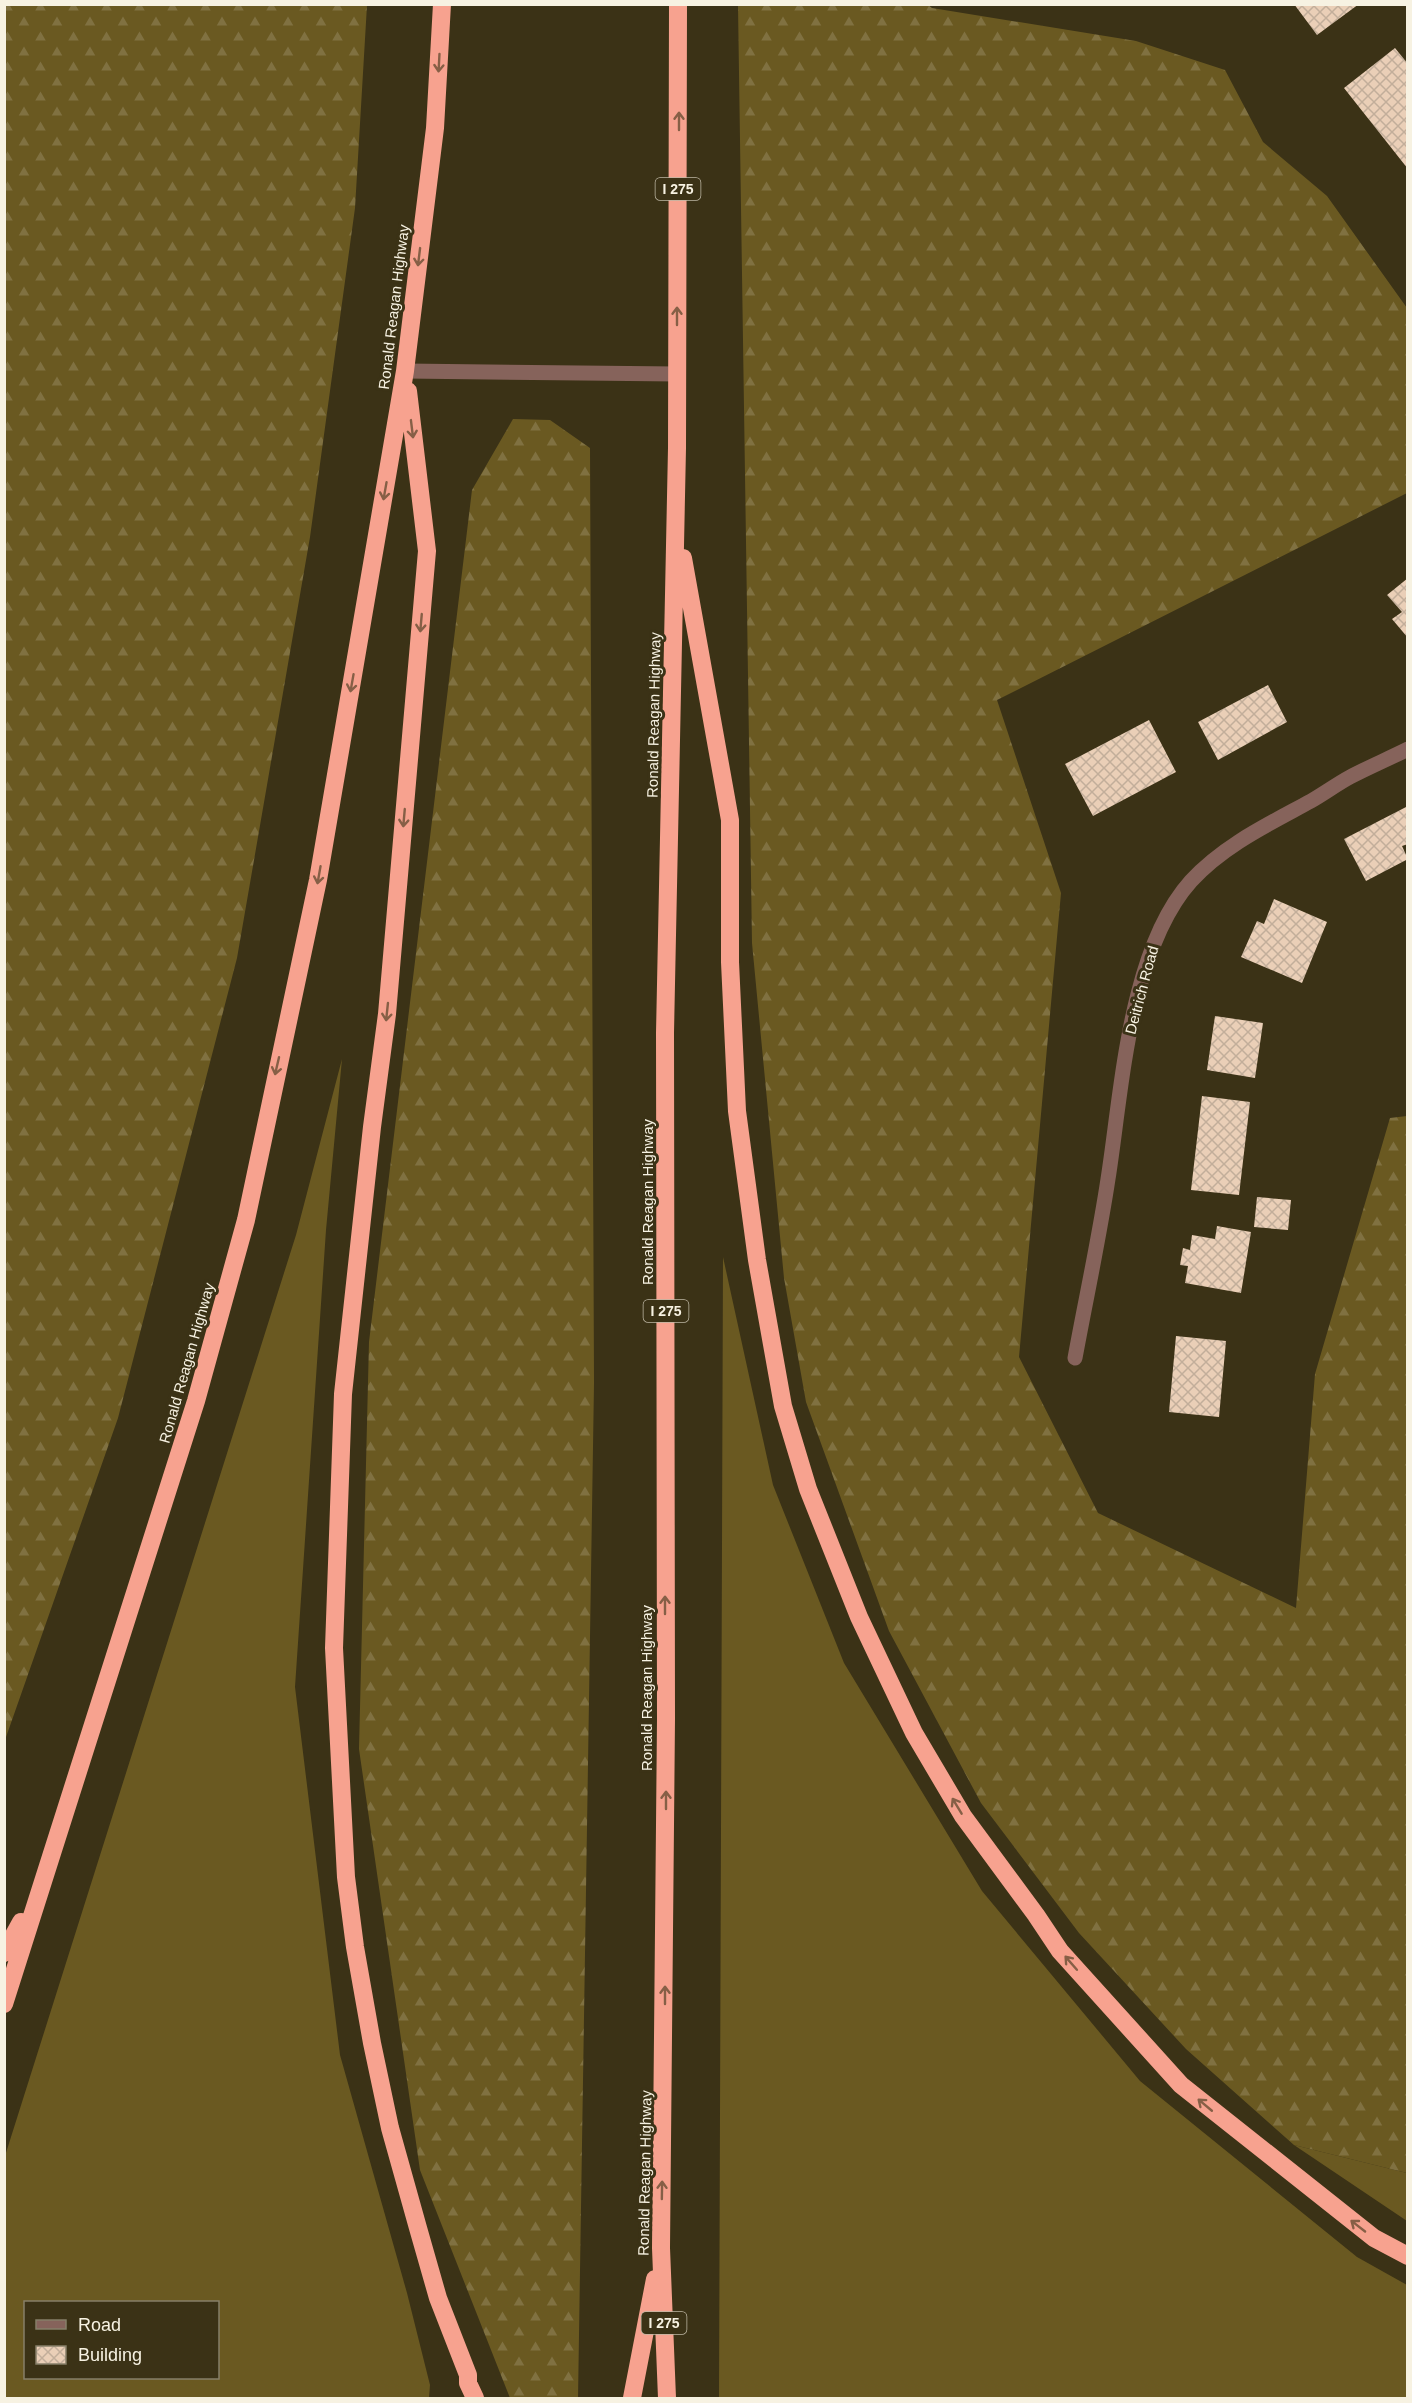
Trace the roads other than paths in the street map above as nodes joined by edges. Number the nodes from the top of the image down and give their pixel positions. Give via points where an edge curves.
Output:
1 (442, 4) edge
2 (678, 4) edge
3 (405, 371) junction
4 (677, 374) junction
5 (676, 519) junction
6 (1407, 749) edge
7 (1076, 1358) dead end
8 (42, 1884) junction
9 (4, 1953) edge
10 (4, 2004) edge
11 (662, 2248) junction
12 (1407, 2256) edge
13 (472, 2390) edge
14 (632, 2398) edge
15 (667, 2398) edge

1 -> 3 highway, Ronald Reagan Highway via 435,128
4 -> 2 highway, Ronald Reagan Highway / I 275
3 - 4 street
3 -> 8 highway, Ronald Reagan Highway via 318,880 246,1220 196,1401
3 -> 13 highway via 427,551 387,1014 343,1394 334,1648 346,1877 368,2022 390,2128 415,2217 438,2298
4 - 5 highway, Ronald Reagan Highway / I 275
11 -> 5 highway, Ronald Reagan Highway / I 275 via 665,1033
12 -> 5 highway via 1374,2238 1181,2085 1060,1951 963,1816 914,1734 859,1617 808,1489 783,1406 757,1260 737,1111 730,962 730,820
6 - 7 street, Deitrich Road via 1260,827 1191,881 1170,912 1155,941 1139,991
8 - 9 highway
8 - 10 highway, Ronald Reagan Highway
11 - 14 highway
11 - 15 highway, Ronald Reagan Highway / I 275

